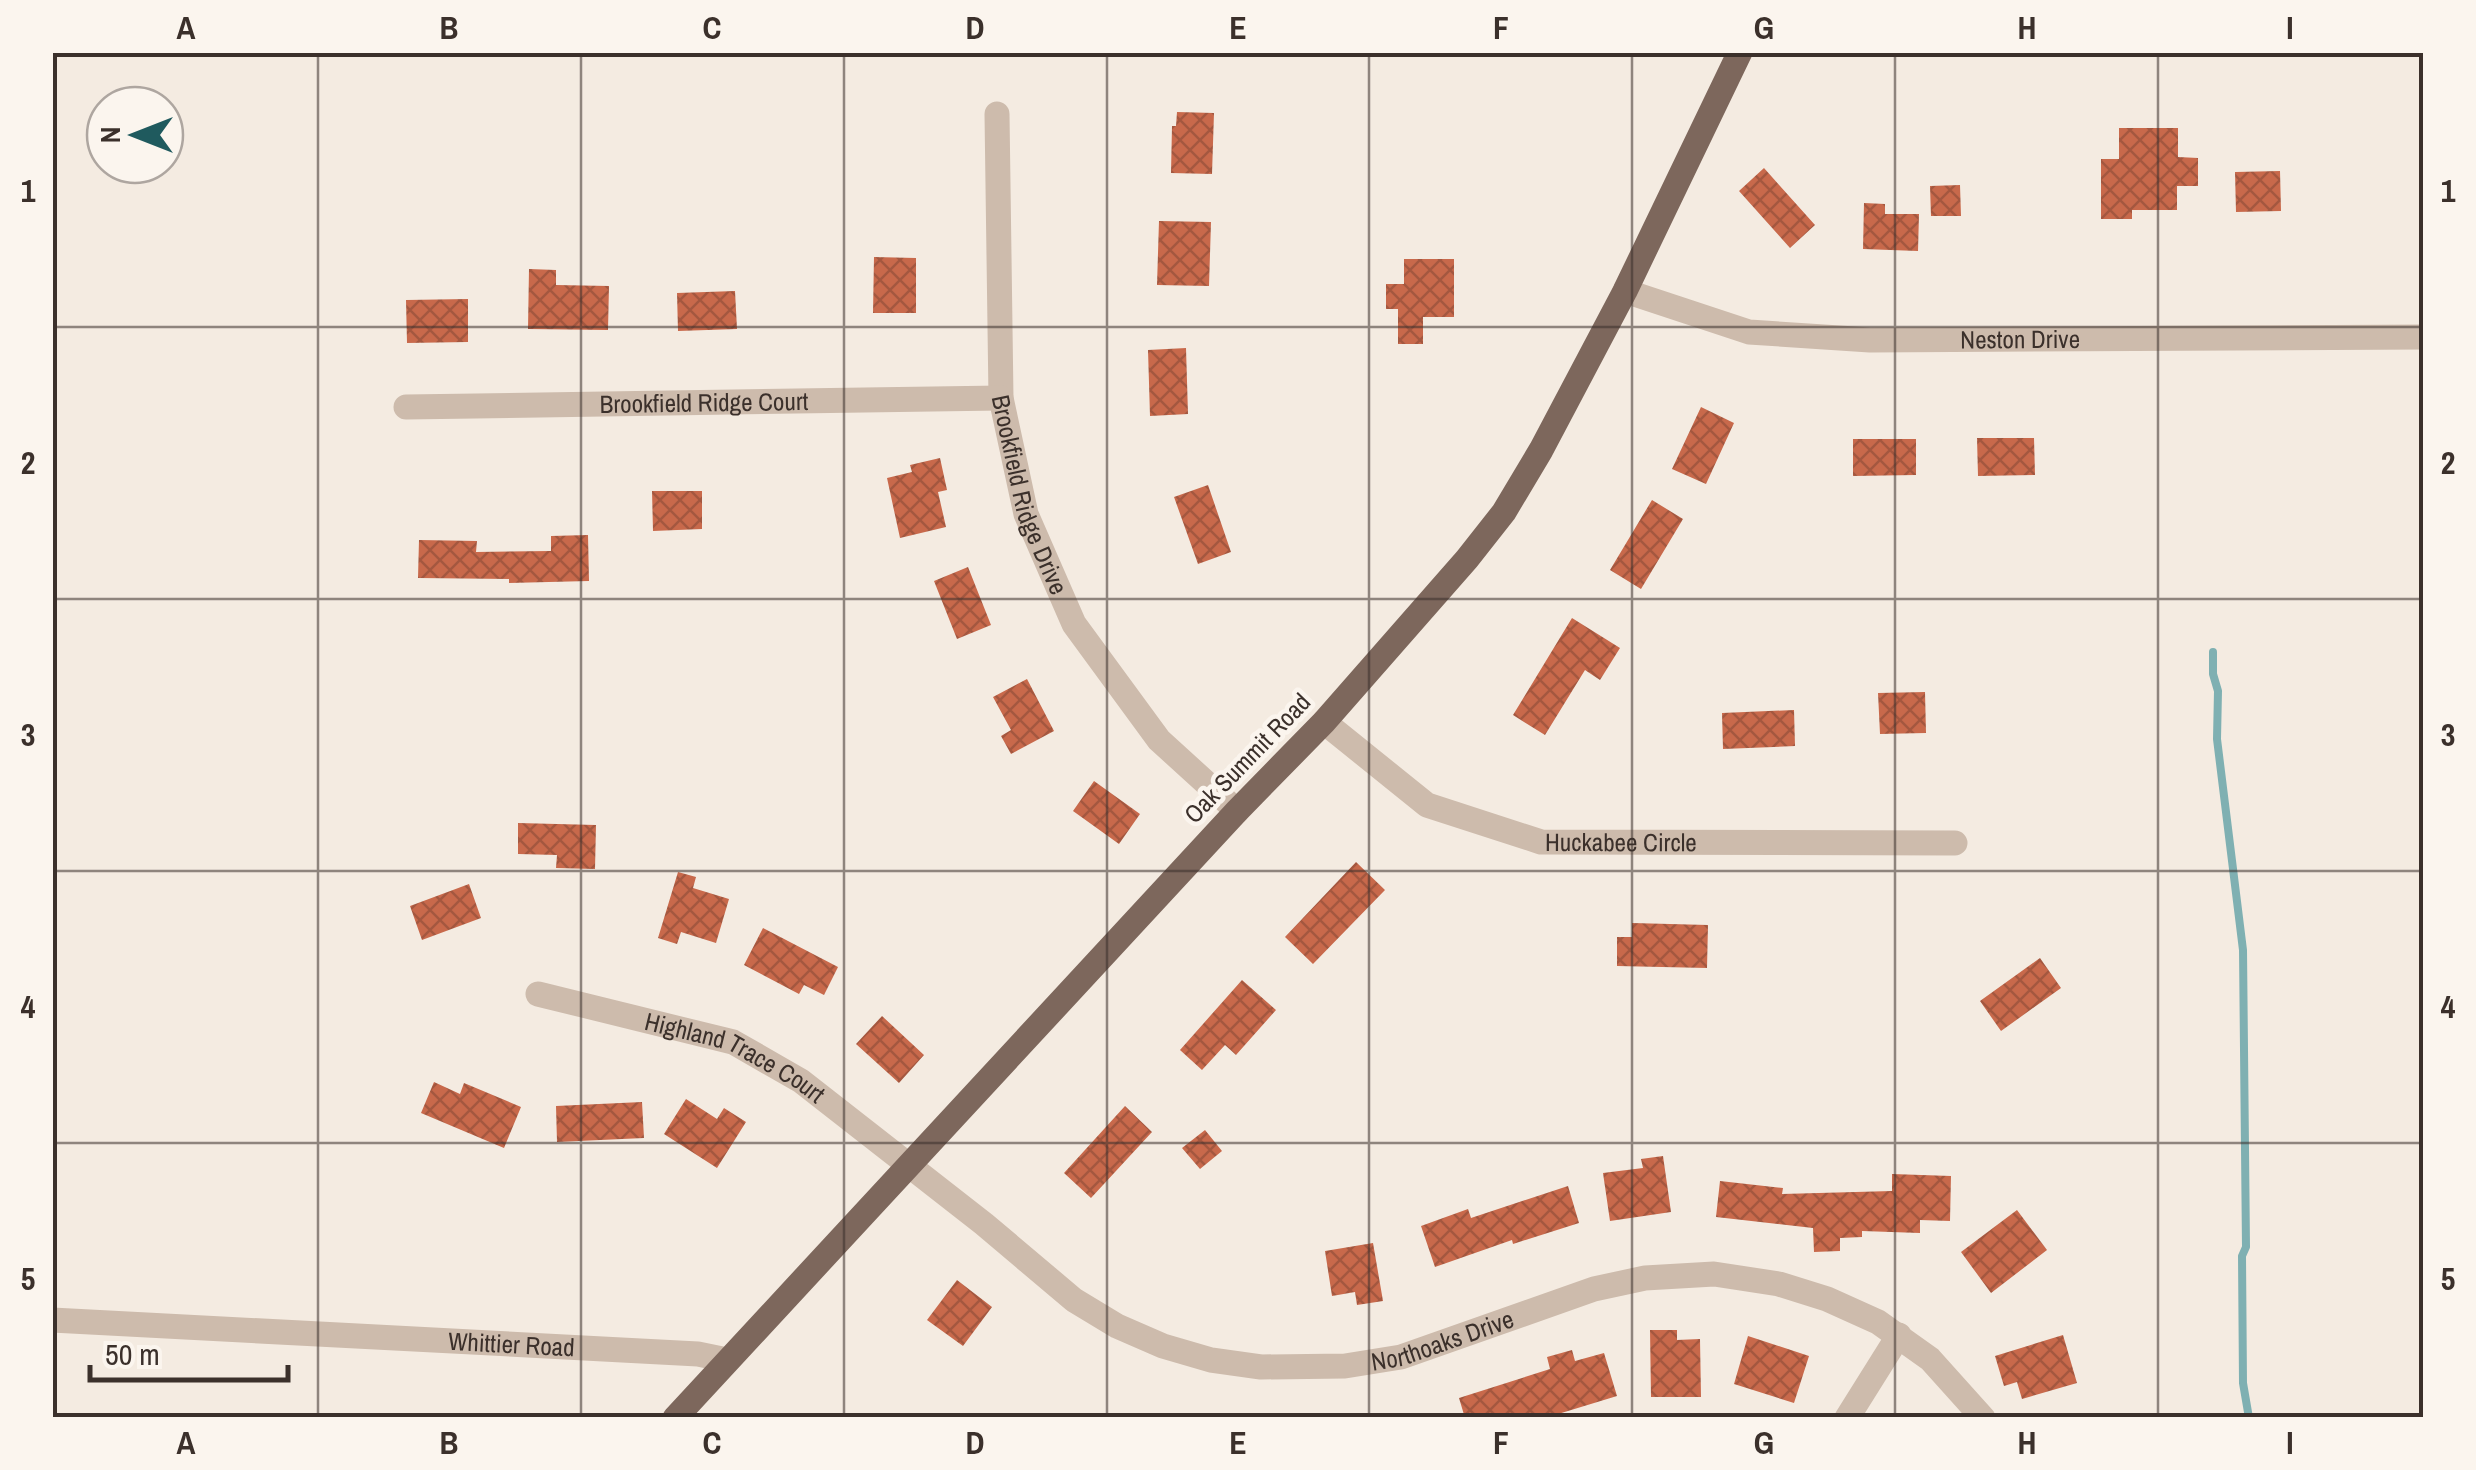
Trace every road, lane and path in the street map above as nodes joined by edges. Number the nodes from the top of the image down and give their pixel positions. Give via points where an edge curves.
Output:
1 (1740, 52) edge
2 (997, 114) dead end
3 (1625, 291) junction
4 (2424, 337) edge
5 (1001, 398) junction
6 (406, 407) dead end
7 (1324, 722) junction
8 (1237, 811) junction
9 (1955, 844) dead end
10 (538, 994) dead end
11 (907, 1166) junction
12 (52, 1320) edge
13 (1899, 1335) junction
14 (728, 1360) junction
15 (675, 1418) edge
16 (1847, 1418) edge
17 (1983, 1418) edge

1 - 3 main road, Oak Summit Road
2 - 5 street, Brookfield Ridge Drive
3 - 4 street, Neston Drive via 1749,332 1870,340
3 - 7 main road, Oak Summit Road via 1504,512
5 - 6 street, Brookfield Ridge Court
5 - 8 street, Brookfield Ridge Drive via 1026,514 1074,624 1159,740
7 - 8 main road, Oak Summit Road
7 - 9 street, Huckabee Circle via 1427,805 1542,842
8 - 11 main road, Oak Summit Road
10 - 11 street, Highland Trace Court via 733,1042 801,1081
11 - 13 street, Northoaks Drive via 1074,1300 1132,1333 1211,1360 1345,1366 1401,1357 1594,1289 1677,1274 1779,1284 1827,1298
11 - 14 main road, Oak Summit Road
12 - 14 street, Whittier Road
13 - 16 street
13 - 17 street, Northoaks Drive
14 - 15 main road, Oak Summit Road

